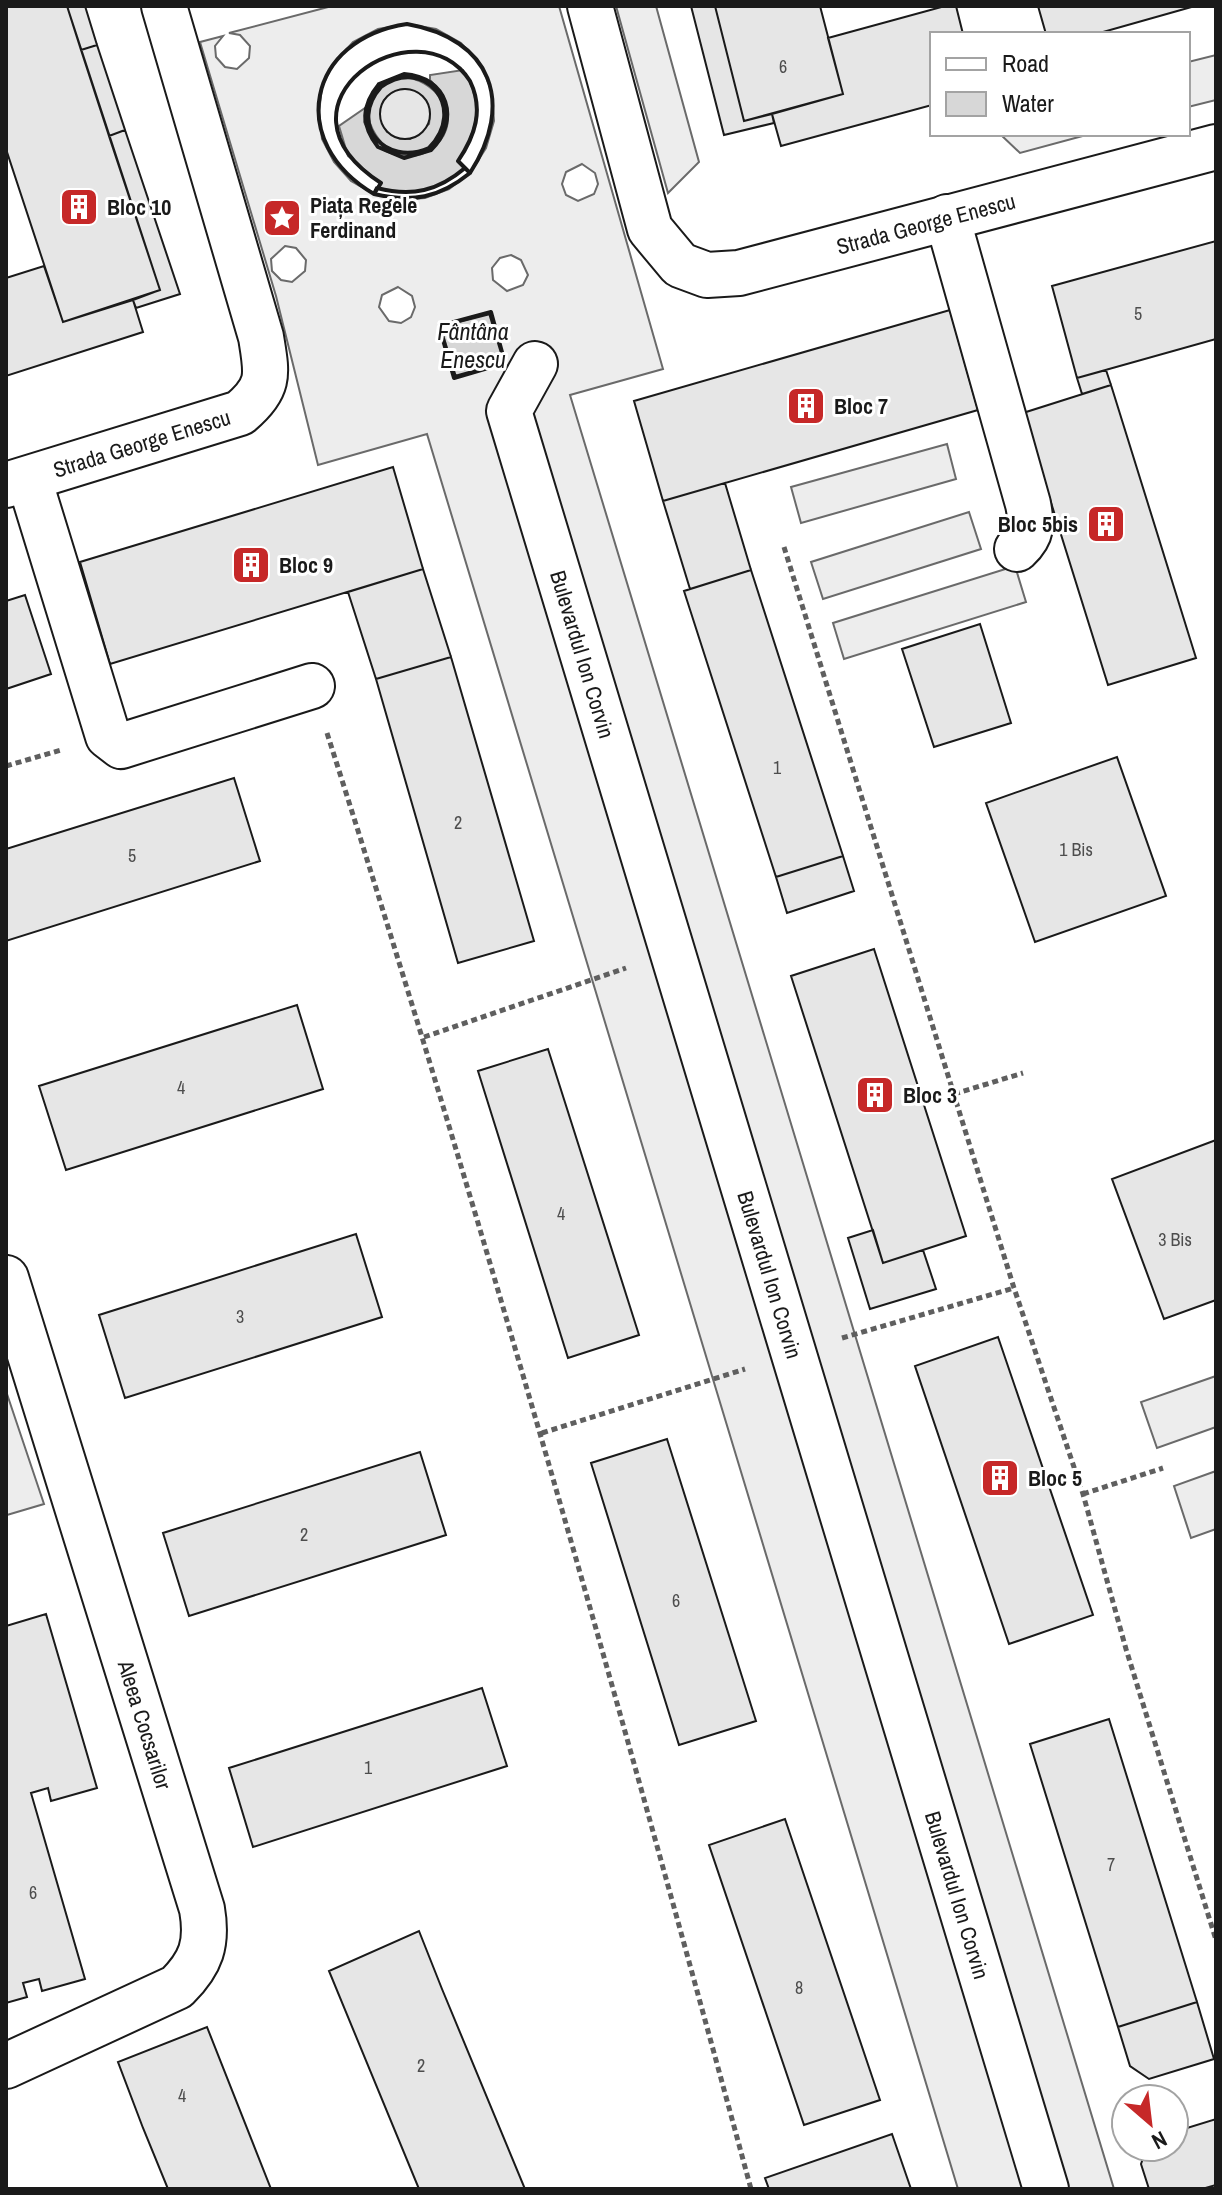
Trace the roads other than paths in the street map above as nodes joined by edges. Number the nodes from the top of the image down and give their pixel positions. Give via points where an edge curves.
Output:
1 (164, 6) edge
2 (590, 6) edge
3 (1216, 147) edge
4 (947, 217) junction
5 (535, 364) dead end
6 (17, 482) edge
7 (1017, 549) dead end
8 (312, 686) road end
9 (6, 1278) edge
10 (6, 2066) edge
11 (1046, 2189) edge

1 - 6 street, Strada George Enescu via 261,337 264,388 240,413
2 - 4 street, Strada George Enescu via 650,229 680,265 707,275 739,273
3 - 4 street, Strada George Enescu
4 - 7 street via 1028,504 1032,526 1029,538
5 - 11 street, Bulevardul Ion Corvin via 509,411
6 - 8 street via 108,736 121,746
9 - 10 street, Aleea Cocsarilor via 202,1909 206,1943 197,1967 177,1987

